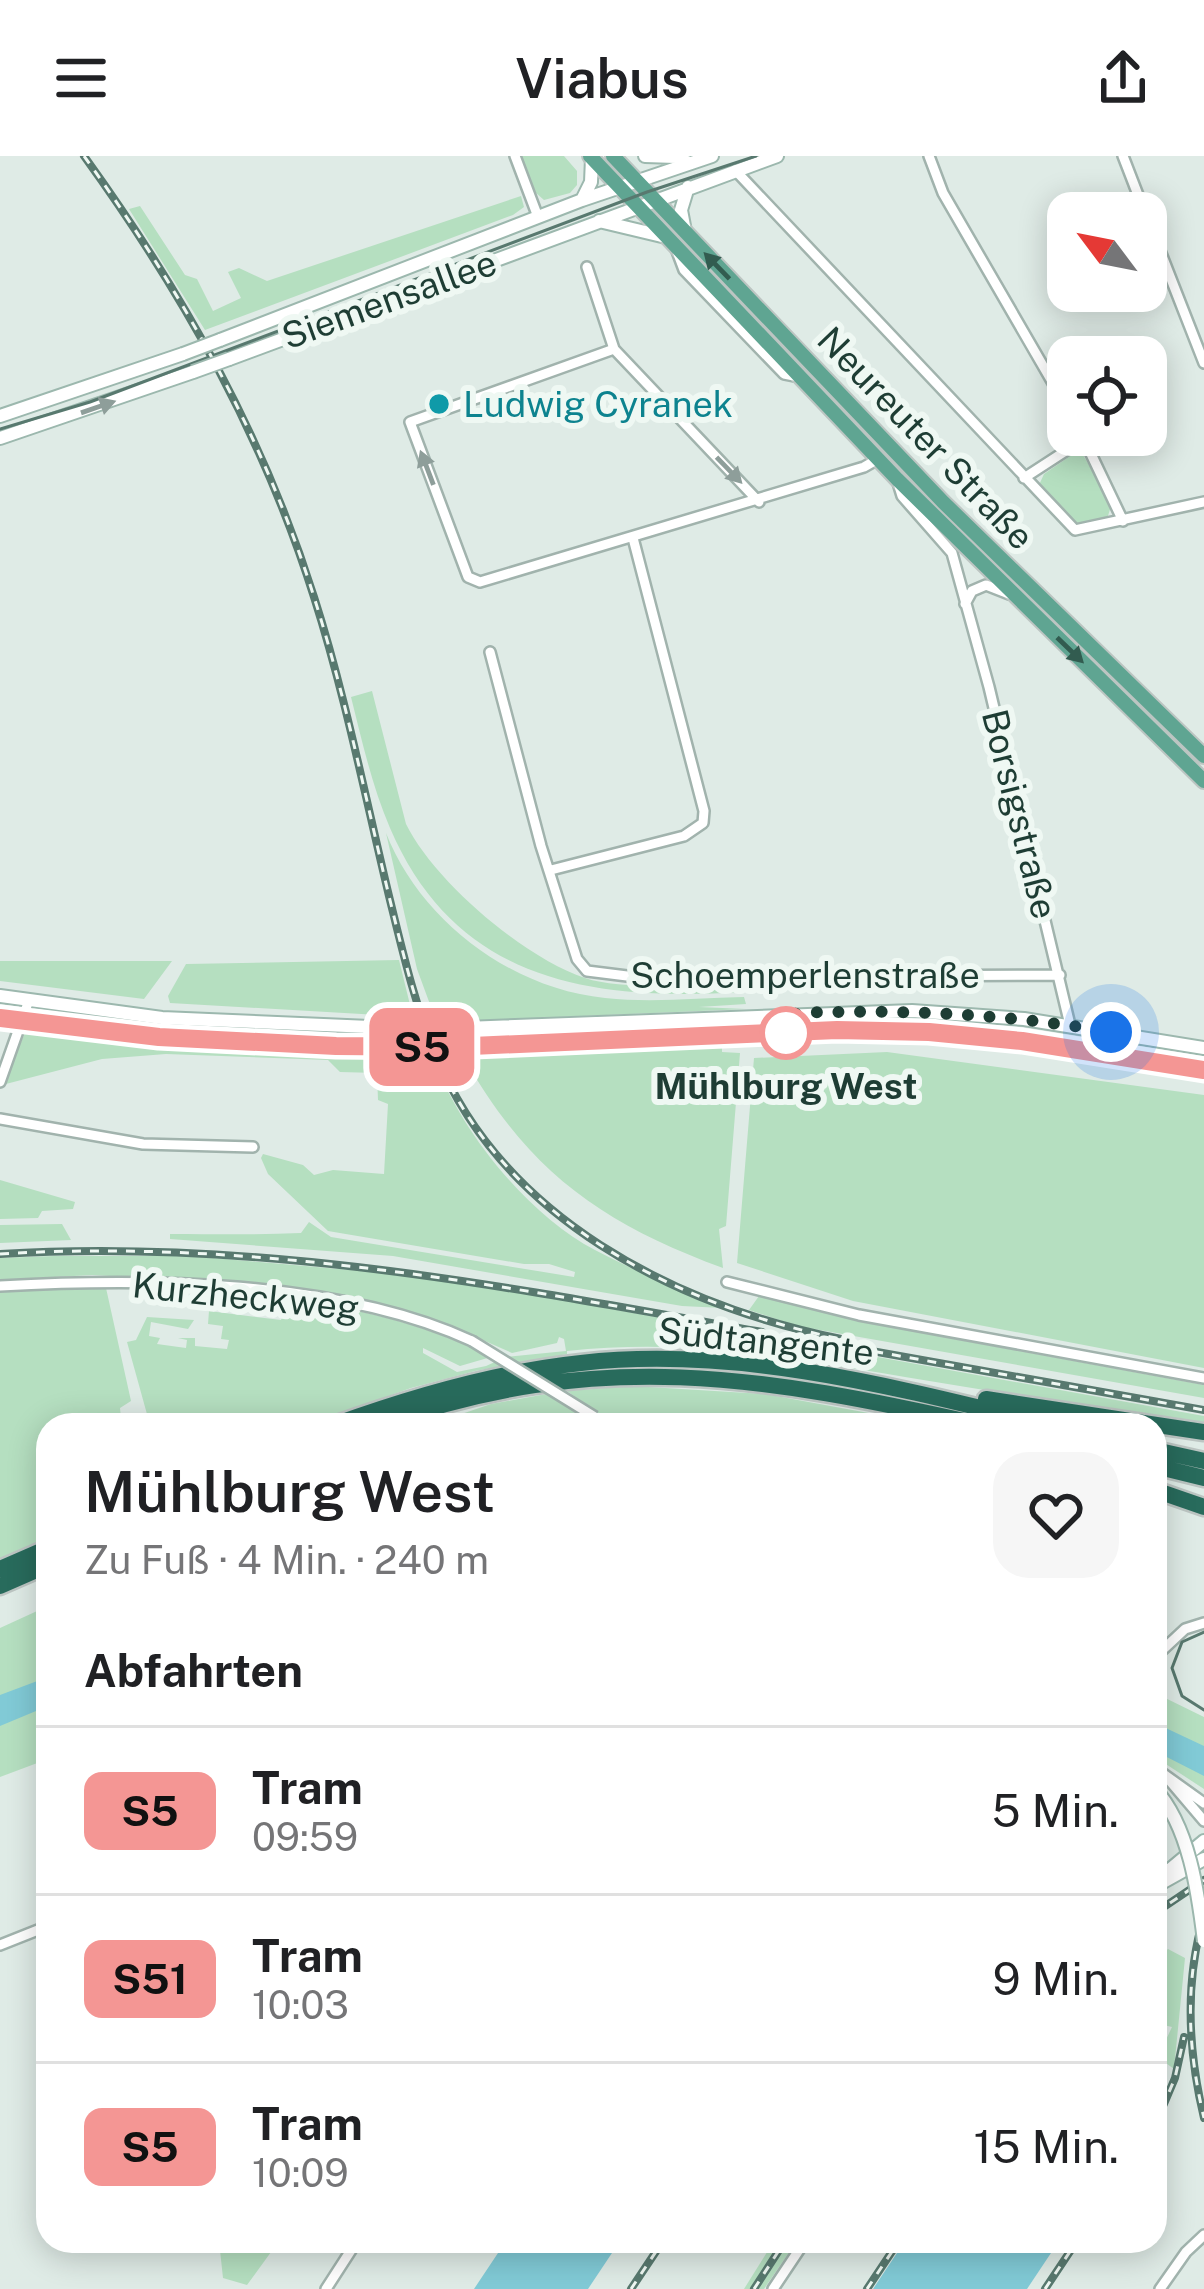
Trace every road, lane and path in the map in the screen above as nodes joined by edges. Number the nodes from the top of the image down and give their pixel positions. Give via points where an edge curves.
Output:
1 (514, 156) edge
2 (613, 156) edge
3 (645, 156) edge
4 (712, 156) edge
5 (777, 156) edge
6 (928, 156) edge
7 (1123, 156) edge
8 (591, 157) edge
9 (690, 164) junction
10 (735, 170) junction
11 (637, 181) junction
12 (688, 187) junction
13 (619, 188) junction
14 (1137, 192) edge
15 (582, 200) junction
16 (655, 200) junction
17 (637, 206) junction
18 (538, 217) junction
19 (598, 221) junction
20 (685, 232) junction
21 (671, 241) junction
22 (587, 266) dead end
23 (1167, 268) edge
24 (614, 350) junction
25 (1204, 363) edge
26 (1047, 372) edge
27 (0, 416) edge
28 (0, 438) edge
29 (891, 448) junction
30 (1056, 456) edge
31 (1092, 456) edge
32 (878, 459) junction
33 (1024, 478) junction
34 (897, 479) junction
35 (759, 502) junction
36 (1204, 502) edge
37 (1123, 521) junction
38 (634, 538) junction
39 (1014, 596) junction
40 (965, 604) junction
41 (490, 652) dead end
42 (1204, 756) edge
43 (1204, 781) edge
44 (551, 870) junction
45 (1060, 975) junction
46 (0, 996) edge
47 (29, 1000) junction
48 (1070, 1025) junction
49 (1204, 1048) edge
50 (2, 1066) edge
51 (0, 1082) edge
52 (0, 1119) edge
53 (253, 1147) dead end
54 (727, 1282) dead end
55 (0, 1286) edge
56 (1204, 1378) edge
57 (949, 1400) junction
58 (373, 1413) edge
59 (427, 1413) edge
60 (587, 1413) edge
61 (921, 1413) edge
62 (1002, 1413) edge
63 (1078, 1413) edge
64 (1167, 1426) edge
65 (1204, 1432) edge
66 (1167, 1453) edge
67 (1204, 1461) edge
68 (1167, 1469) edge
69 (1204, 1478) edge
70 (1167, 1494) edge
71 (1204, 1507) edge
72 (36, 1553) edge
73 (0, 1569) edge
74 (36, 1570) edge
75 (0, 1586) edge
76 (1204, 1623) edge
77 (1167, 1646) edge
78 (1167, 1777) joint
79 (1204, 1803) edge
80 (1167, 1805) edge
81 (1204, 1821) edge
82 (1204, 1841) edge
83 (1204, 1859) edge
84 (1167, 1874) edge
85 (1167, 1879) edge
86 (36, 1931) edge
87 (1204, 1941) edge
88 (0, 1945) edge
89 (1204, 2235) edge
90 (349, 2253) edge
91 (797, 2253) edge
92 (326, 2289) edge
93 (773, 2289) edge
94 (1160, 2289) edge

1 - 18 street
2 - 11 main road, Neureuter Straße
3 - 9 main road
4 - 9 main road, Siemensallee
5 - 10 main road, Siemensallee
6 - 26 street
7 - 14 street
8 - 13 main road, Neureuter Straße
8 - 15 main road
9 - 11 main road, Siemensallee
10 - 12 main road, Siemensallee
10 - 33 street
11 - 13 main road, Siemensallee
11 - 16 main road, Neureuter Straße
12 - 16 main road, Siemensallee
12 - 20 main road
13 - 15 main road, Siemensallee
13 - 17 main road, Neureuter Straße
15 - 18 main road, Siemensallee
16 - 17 main road, Siemensallee
16 - 20 main road, Neureuter Straße
17 - 19 main road, Siemensallee
17 - 21 main road, Neureuter Straße
18 - 27 main road, Siemensallee, bridge
19 - 21 main road
28 -> 19 main road, Siemensallee, bridge
29 -> 20 main road, Neureuter Straße
21 - 32 main road, Neureuter Straße
22 - 24 street
23 - 25 street
24 -> 35 street
38 -> 24 street via 480,582 469,577 410,422
29 - 32 main road
29 - 42 main road, Neureuter Straße
30 - 33 street
31 - 37 street
32 - 34 main road, Neureuter Straße
32 - 35 street
33 - 37 street via 1078,531
34 - 39 main road, Neureuter Straße
34 - 40 street, Borsigstraße via 902,496 947,544
35 - 38 street
36 - 37 street
38 - 44 street via 703,823 684,836
39 - 40 street via 986,585
39 -> 43 main road, Neureuter Straße
40 - 45 street, Borsigstraße
41 - 44 street, Schoemperlenstraße
44 - 45 street, Schoemperlenstraße via 577,959 590,973
45 - 48 street, Borsigstraße
46 - 47 main road
47 - 48 main road, bridge via 162,1018 416,1029 844,1011
47 - 50 street
48 - 49 main road
50 - 51 street
52 - 53 street via 137,1143
54 - 56 street via 859,1315
55 - 60 street, Kurzheckweg, bridge via 245,1289 403,1316 472,1341
57 - 58 highway, Südtangente via 735,1363 631,1359 483,1379
57 - 62 highway, Südtangente
57 - 63 highway
59 - 61 highway, Südtangente via 539,1384 643,1374 774,1384
64 - 65 highway
66 - 67 highway
68 - 69 highway
70 - 71 highway
72 - 73 highway
74 - 75 highway
76 - 77 street
78 - 79 street
78 - 81 street
80 - 87 main road, bridge
82 - 84 main road
83 - 85 main road
86 - 88 street
89 - 94 street
90 - 92 street
91 - 93 street

